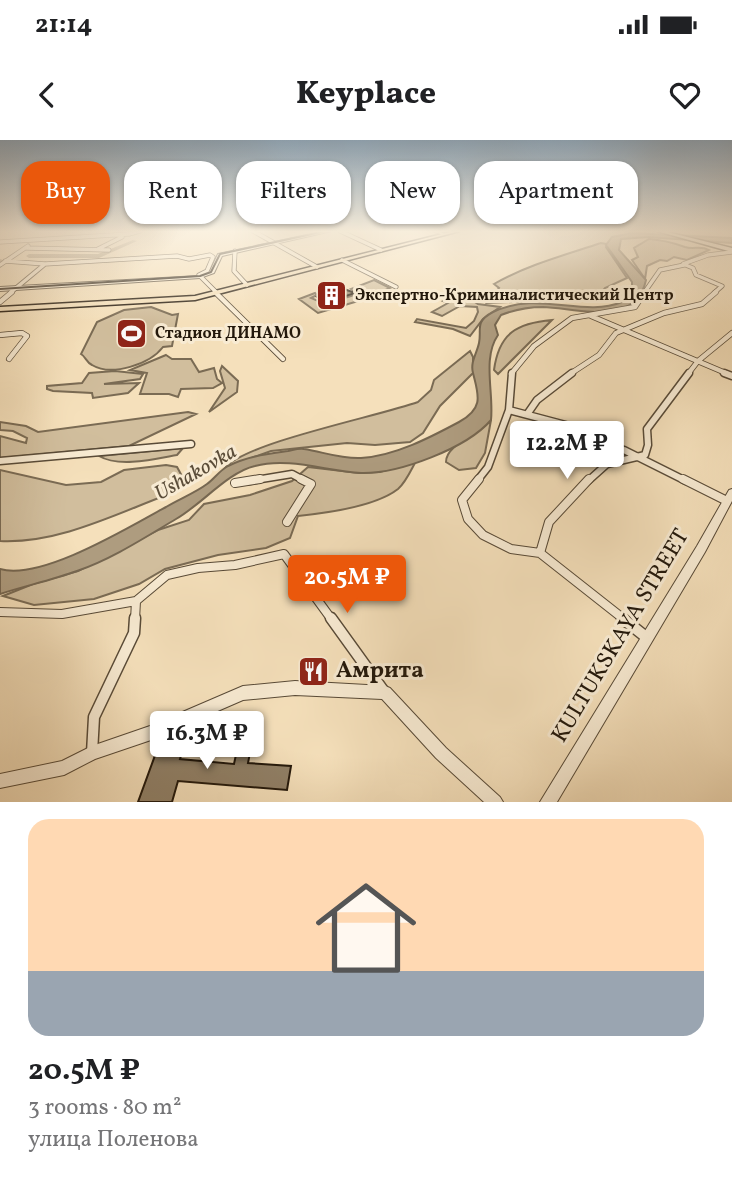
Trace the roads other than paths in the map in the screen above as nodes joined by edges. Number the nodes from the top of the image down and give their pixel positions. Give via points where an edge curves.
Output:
1 (36, 262) edge
2 (89, 262) edge
3 (210, 262) edge
4 (216, 262) edge
5 (234, 262) edge
6 (308, 262) edge
7 (335, 262) edge
8 (346, 262) edge
9 (691, 262) edge
10 (45, 264) junction
11 (684, 265) junction
12 (317, 267) junction
13 (200, 276) junction
14 (247, 285) junction
15 (17, 287) junction
16 (396, 287) dead end
17 (0, 288) edge
18 (218, 293) junction
19 (0, 302) edge
20 (0, 309) edge
21 (590, 316) junction
22 (624, 330) junction
23 (732, 333) edge
24 (0, 335) edge
25 (9, 359) dead end
26 (283, 359) dead end
27 (698, 361) junction
28 (732, 376) edge
29 (509, 410) junction
30 (528, 413) junction
31 (191, 444) dead end
32 (637, 456) junction
33 (0, 461) edge
34 (235, 483) dead end
35 (730, 497) edge
36 (287, 522) dead end
37 (540, 553) junction
38 (136, 601) junction
39 (0, 612) edge
40 (646, 637) junction
41 (384, 693) junction
42 (92, 753) junction
43 (0, 781) edge
44 (495, 802) edge
45 (548, 802) edge

1 - 10 street
2 - 10 street
3 - 13 street
4 - 13 street via 210,274
5 - 14 street via 234,271
6 - 12 street
7 - 12 main road
8 - 16 street
9 - 11 street
10 - 15 street
11 - 21 street via 660,270 635,307
11 - 22 street via 720,284 719,291 702,304
12 - 14 main road
13 - 15 street
13 - 18 street
14 - 18 main road
15 - 17 street
15 - 19 street
18 - 20 main road via 187,299
18 - 26 street
21 - 22 street
21 - 29 street via 566,321 534,346 511,374
22 - 27 street
22 - 30 street via 611,337 599,355 537,400
23 - 27 street
24 - 25 street via 27,336
27 - 28 street
27 - 32 street via 647,429 645,454
29 - 30 street
29 - 37 street via 488,467 463,499 467,520 503,547
30 - 32 street via 577,428 596,441
31 - 33 street
32 - 35 street
32 - 37 street via 596,472 549,522
34 - 36 street via 292,474 311,484
35 - 40 street, KULTUKSKAYA STREET
37 - 40 street
38 - 39 street via 62,614
38 - 41 street via 167,575 284,554
38 - 42 street via 134,633 94,717
40 - 45 street, KULTUKSKAYA STREET
41 - 42 street via 295,688 243,693
41 - 44 street
42 - 43 street via 64,768

